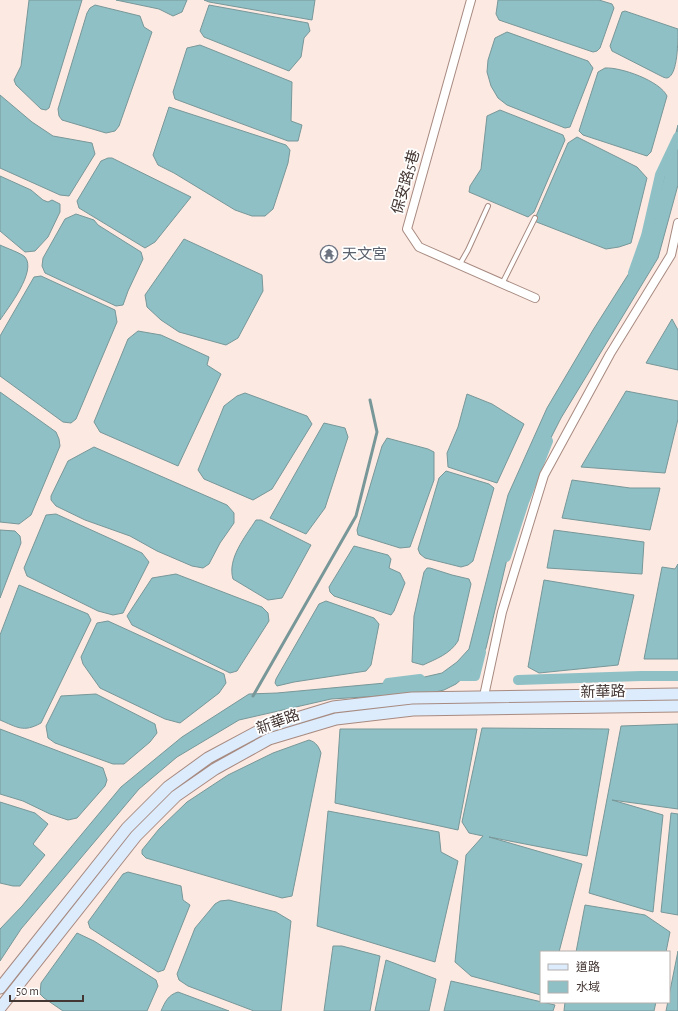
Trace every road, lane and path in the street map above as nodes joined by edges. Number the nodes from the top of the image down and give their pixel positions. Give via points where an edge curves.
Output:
1 (472, 0) edge
2 (488, 206) dead end
3 (535, 218) dead end
4 (678, 223) edge
5 (459, 265) junction
6 (502, 284) junction
7 (535, 298) dead end
8 (678, 694) edge
9 (484, 696) junction
10 (678, 706) edge
11 (0, 988) edge
12 (0, 1008) edge

1 - 5 street, 保安路5巷 via 407,230 419,247
2 - 5 lane
3 - 6 lane
4 - 9 street via 671,255 610,354 544,475 502,612
5 - 6 street, 保安路5巷
6 - 7 street, 保安路5巷
8 - 9 street, 新華路
9 - 11 street, 新華路 via 412,698 333,707 264,728 208,758 168,787 127,828
10 - 12 street, 新華路 via 413,710 336,719 269,739 214,769 176,796 136,836

